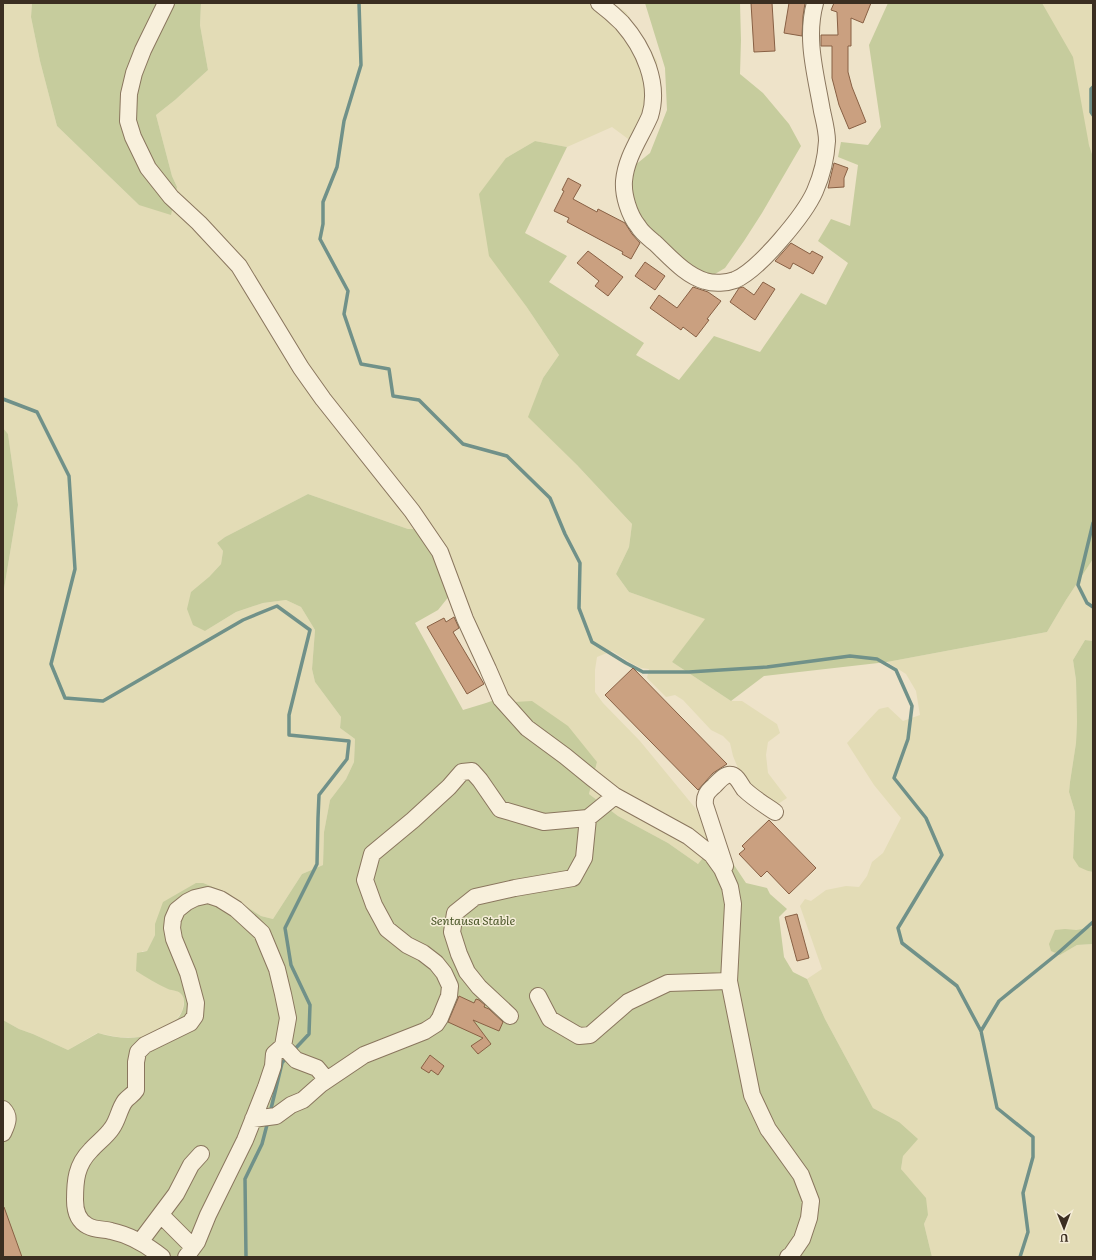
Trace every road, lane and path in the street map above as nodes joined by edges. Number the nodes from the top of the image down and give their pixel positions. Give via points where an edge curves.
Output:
1 (166, 3) edge
2 (599, 3) edge
3 (815, 3) edge
4 (615, 796) junction
5 (775, 812) dead end
6 (588, 818) junction
7 (726, 878) junction
8 (729, 981) junction
9 (538, 996) dead end
10 (510, 1016) dead end
11 (289, 1052) junction
12 (327, 1080) junction
13 (3, 1110) edge
14 (257, 1119) junction
15 (3, 1133) edge
16 (201, 1154) dead end
17 (161, 1215) junction
18 (140, 1242) junction
19 (189, 1252) edge
20 (162, 1257) edge
21 (788, 1257) edge

1 - 4 street via 143,50 129,94 128,121 148,168 171,197 239,266 301,368 412,511 440,552 465,619 501,699 528,728
2 - 3 street via 629,32 645,59 652,84 650,116 626,168 624,182 629,208 638,226 674,261 706,282 736,280 747,273 771,251 815,192 825,161 827,140 812,57 811,30
4 - 6 street
4 - 7 street via 688,836 712,855
5 - 7 street via 748,793 731,775 722,778 706,794 705,805 725,867
6 - 10 street via 584,858 573,878 475,897 455,913 452,932 467,972
6 - 12 street via 544,822 500,809 472,771 462,772 413,820 372,854 365,880 374,905 387,929 436,963 450,986 449,996 440,1018 431,1027 364,1055
7 - 8 street via 733,904
8 - 9 street via 668,983 628,1002 590,1034 579,1036 550,1019
8 - 21 street via 752,1095 768,1129 801,1175 811,1201 809,1218 802,1238
11 - 12 street via 318,1068
11 - 14 street via 274,1054 273,1066
11 - 18 street via 288,1018 283,994 277,968 262,933 236,909 220,899 208,895 186,902 177,910 172,928 196,1003 195,1016 190,1023 145,1045 138,1052 136,1090 125,1101 109,1133 90,1150 76,1176 75,1207 78,1217 87,1226 113,1231
12 - 14 street via 303,1100 276,1116
13 - 15 street via 8,1115 8,1120
14 - 19 street via 197,1242
16 - 17 street via 191,1165 176,1194
17 - 18 street
17 - 19 street
18 - 20 street

